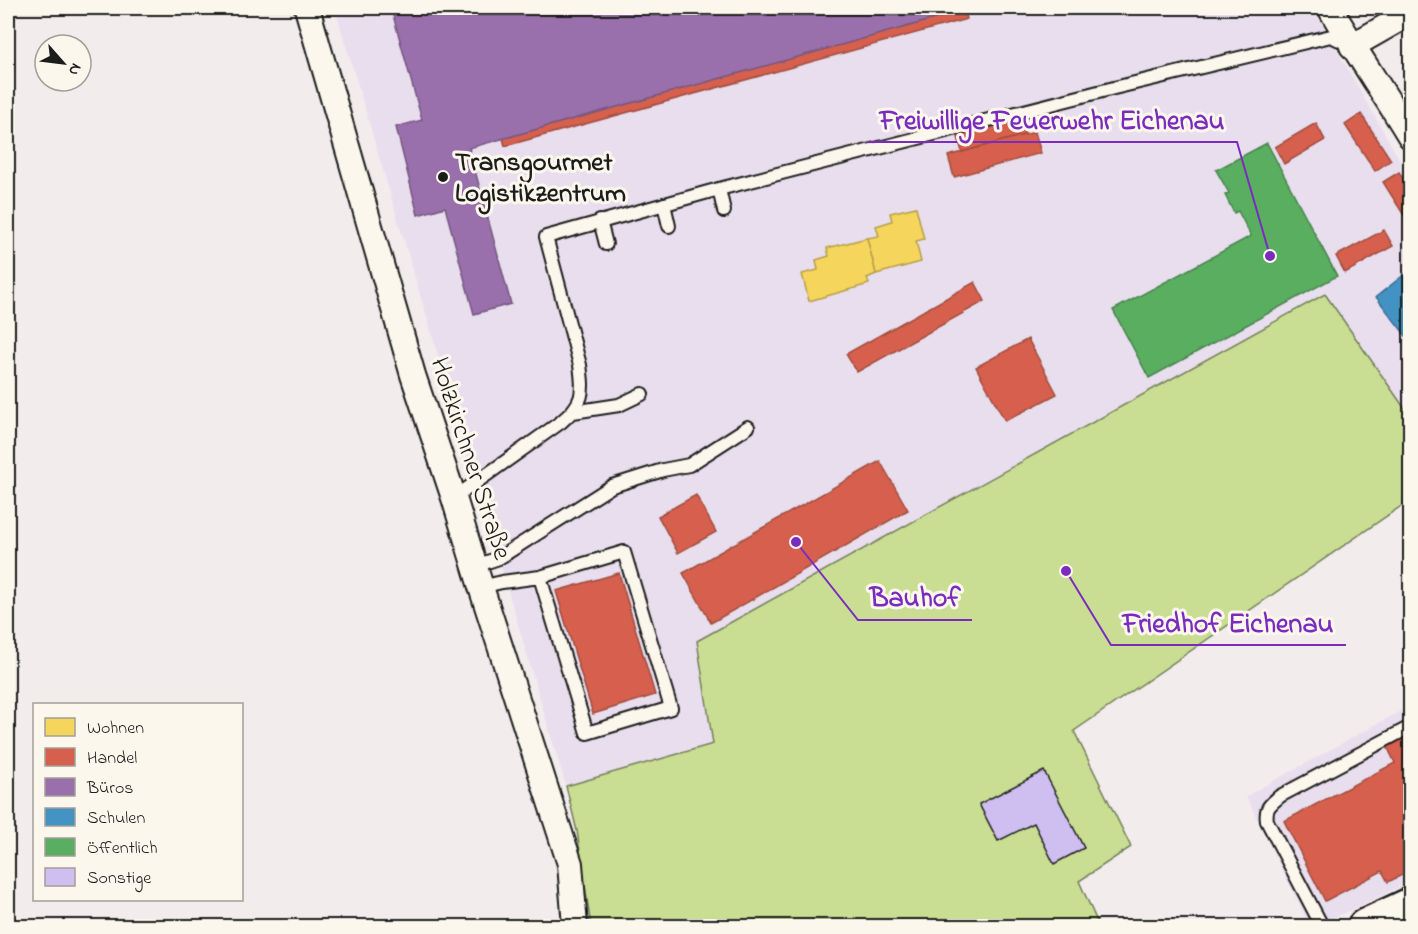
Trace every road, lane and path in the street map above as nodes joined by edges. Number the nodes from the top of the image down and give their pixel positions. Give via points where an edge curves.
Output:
1 (307, 8) edge
2 (1330, 8) edge
3 (1410, 13) edge
4 (1352, 46) junction
5 (1410, 136) edge
6 (719, 189) junction
7 (664, 204) junction
8 (724, 211) dead end
9 (600, 221) junction
10 (669, 226) dead end
11 (606, 244) dead end
12 (642, 394) dead end
13 (573, 412) junction
14 (748, 427) dead end
15 (454, 498) junction
16 (478, 576) junction
17 (540, 577) junction
18 (1410, 727) edge
19 (1410, 905) edge
20 (575, 927) edge
21 (1322, 927) edge
22 (1365, 927) edge

1 - 15 street, Holzkirchner Straße via 413,375
2 - 4 street
3 - 4 street
4 - 5 street
4 - 6 lane via 1330,36
6 - 7 lane
6 - 8 lane
7 - 9 lane
7 - 10 lane
9 - 11 lane
9 - 13 lane via 546,237 580,365 581,399
12 - 13 lane via 619,405
13 - 15 lane
14 - 16 lane via 689,465 612,486 499,558
15 - 16 street, Holzkirchner Straße
16 - 17 lane via 502,582
16 - 20 street, Holzkirchner Straße via 570,864
17 - 17 lane via 587,733 671,708 624,552
18 - 21 lane via 1280,796 1269,806 1267,821
19 - 22 main road

